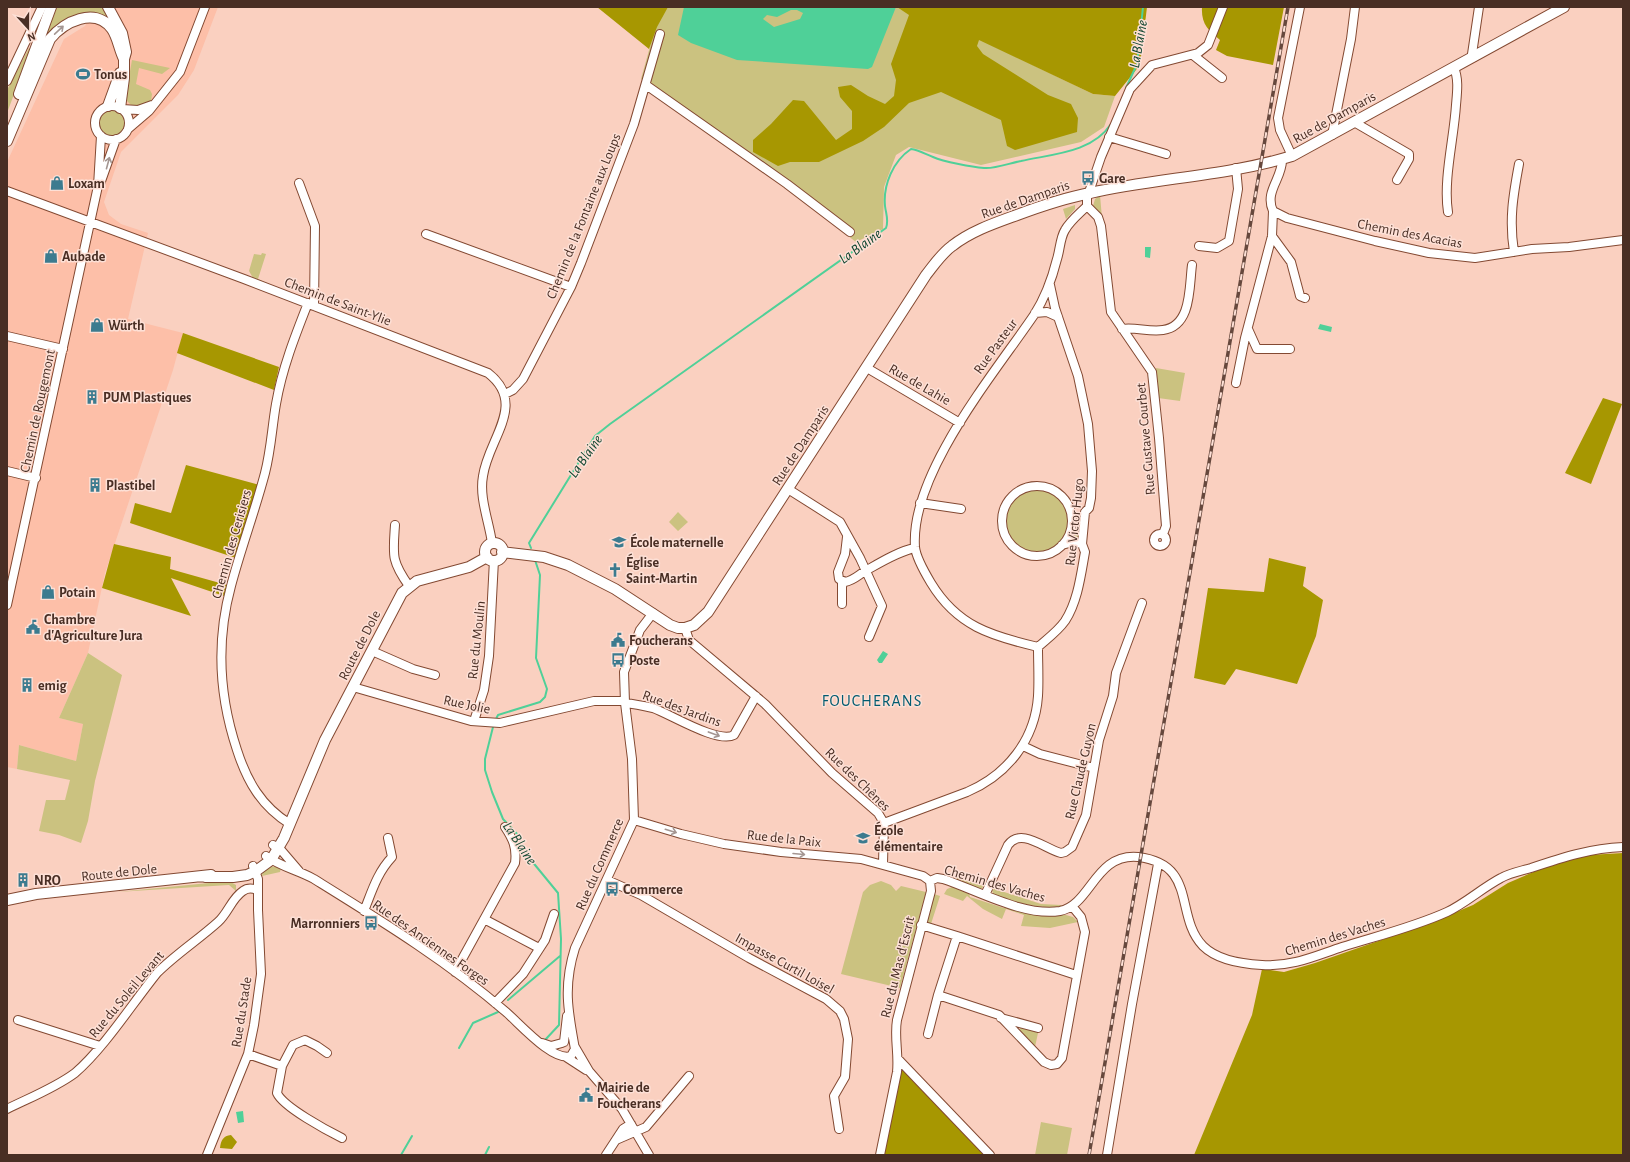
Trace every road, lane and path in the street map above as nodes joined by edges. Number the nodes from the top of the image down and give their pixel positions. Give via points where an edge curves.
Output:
1 (42, 7) edge
2 (51, 7) edge
3 (108, 7) edge
4 (205, 7) edge
5 (1223, 7) edge
6 (1300, 7) edge
7 (1356, 7) edge
8 (1479, 7) edge
9 (1564, 7) edge
10 (660, 34) dead end
11 (1193, 55) junction
12 (1474, 57) junction
13 (123, 63) junction
14 (1454, 68) junction
15 (1222, 78) dead end
16 (7, 81) edge
17 (646, 85) junction
18 (154, 104) junction
19 (108, 106) junction
20 (121, 108) junction
21 (1354, 122) junction
22 (7, 128) edge
23 (128, 129) junction
24 (1332, 134) junction
25 (101, 136) junction
26 (1109, 137) junction
27 (116, 139) junction
28 (7, 141) edge
29 (1166, 154) dead end
30 (1287, 158) junction
31 (1519, 164) dead end
32 (1236, 168) junction
33 (1397, 180) dead end
34 (299, 183) dead end
35 (98, 186) junction
36 (7, 191) edge
37 (1090, 193) junction
38 (1087, 206) junction
39 (1272, 210) junction
40 (1448, 212) dead end
41 (90, 221) junction
42 (850, 232) dead end
43 (426, 234) dead end
44 (1272, 236) junction
45 (1623, 240) edge
46 (1199, 246) dead end
47 (1514, 252) junction
48 (1192, 265) dead end
49 (1050, 285) junction
50 (571, 287) junction
51 (1305, 298) dead end
52 (311, 304) junction
53 (1035, 313) junction
54 (1058, 317) junction
55 (1248, 328) junction
56 (1122, 329) junction
57 (7, 336) edge
58 (1290, 348) dead end
59 (63, 349) junction
60 (867, 368) junction
61 (1236, 383) dead end
62 (505, 394) junction
63 (960, 423) junction
64 (7, 471) edge
65 (36, 478) junction
66 (788, 489) junction
67 (920, 503) junction
68 (1067, 503) junction
69 (961, 509) dead end
70 (1085, 512) junction
71 (395, 525) dead end
72 (1163, 534) dead end
73 (847, 536) junction
74 (492, 543) junction
75 (1082, 544) junction
76 (1062, 545) junction
77 (915, 548) junction
78 (502, 552) junction
79 (490, 559) junction
80 (866, 570) junction
81 (842, 582) junction
82 (409, 586) junction
83 (1142, 603) dead end
84 (842, 604) dead end
85 (7, 605) edge
86 (653, 613) junction
87 (685, 628) junction
88 (869, 637) dead end
89 (1038, 647) junction
90 (372, 651) junction
91 (435, 675) dead end
92 (353, 687) junction
93 (756, 696) junction
94 (625, 702) junction
95 (474, 721) junction
96 (1022, 746) junction
97 (1094, 768) junction
98 (634, 820) junction
99 (287, 822) junction
100 (884, 823) junction
101 (505, 827) dead end
102 (388, 838) dead end
103 (276, 847) junction
104 (1623, 847) edge
105 (268, 858) junction
106 (883, 864) junction
107 (1158, 864) junction
108 (255, 869) junction
109 (299, 870) junction
110 (607, 880) junction
111 (930, 881) junction
112 (257, 890) junction
113 (7, 894) edge
114 (36, 894) junction
115 (985, 895) junction
116 (7, 900) edge
117 (1072, 906) junction
118 (364, 911) junction
119 (554, 914) dead end
120 (484, 919) junction
121 (921, 926) junction
122 (957, 936) junction
123 (539, 948) junction
124 (455, 972) junction
125 (1076, 975) junction
126 (938, 995) junction
127 (495, 1003) junction
128 (568, 1009) junction
129 (1001, 1017) junction
130 (18, 1020) dead end
131 (1038, 1028) dead end
132 (928, 1034) dead end
133 (541, 1043) junction
134 (563, 1043) junction
135 (100, 1046) junction
136 (574, 1046) junction
137 (327, 1053) dead end
138 (248, 1054) junction
139 (564, 1056) junction
140 (898, 1059) junction
141 (282, 1066) junction
142 (589, 1071) junction
143 (689, 1076) dead end
144 (7, 1109) edge
145 (622, 1109) junction
146 (631, 1124) junction
147 (623, 1129) junction
148 (839, 1129) dead end
149 (635, 1132) junction
150 (342, 1138) dead end
151 (616, 1140) junction
152 (207, 1155) edge
153 (606, 1155) edge
154 (649, 1155) edge
155 (880, 1155) edge
156 (990, 1155) edge
157 (1107, 1155) edge

1 - 16 street
2 - 22 main road
3 - 13 main road via 123,37 126,52
4 - 18 street via 180,72
5 - 11 street via 1208,45
6 - 30 street via 1278,118
7 - 24 street
8 - 12 street via 1472,54
9 - 12 main road, Rue de Damparis
10 - 17 street, Chemin de la Fontaine aux Loups
11 - 15 street
11 - 26 street via 1152,65 1130,89
12 - 14 main road, Rue de Damparis
13 - 19 main road
13 - 20 main road
28 -> 13 main road via 50,39 63,26 84,18 104,22 115,34
14 - 21 main road, Rue de Damparis
14 - 40 street via 1457,85 1446,198
17 - 42 street via 787,184
17 - 50 street, Chemin de la Fontaine aux Loups via 627,145
18 - 20 street via 138,110
18 - 23 street
19 - 20 street
19 - 25 street via 99,111 95,120
20 - 23 street via 128,118
21 - 24 main road, Rue de Damparis
21 - 33 street via 1409,154 1409,159
23 - 27 street
24 - 30 main road, Rue de Damparis
25 - 27 street via 110,140
25 - 35 street
26 - 29 street
26 - 37 street
35 -> 27 street
30 - 32 main road, Rue de Damparis
30 - 39 street via 1271,191
31 - 47 street via 1511,203
32 - 37 main road, Rue de Damparis
32 - 46 street via 1238,189 1229,241 1216,248
34 - 52 street, Chemin des Cerisiers via 315,226
35 - 41 street, Chemin de Rougemont
36 - 41 street, Chemin de Saint-Ylie
37 - 38 street
37 - 60 main road, Rue de Damparis via 1048,204 989,225 952,246 926,275
38 - 49 street, Rue Pasteur via 1064,232
38 - 56 street, Rue Gustave Courbet via 1100,221 1109,304 1114,319
39 - 44 street
39 - 47 street, Chemin des Acacias via 1298,221 1429,253 1475,258
41 - 52 street, Chemin de Saint-Ylie
41 - 59 street, Chemin de Rougemont
43 - 50 street
44 - 51 street via 1291,262 1300,296
44 - 55 street
45 - 47 street, Chemin des Acacias
48 - 56 street via 1187,307 1182,320 1173,327 1162,330
49 - 53 street, Rue Pasteur
49 - 54 street, Rue Victor Hugo
50 - 62 street, Chemin de la Fontaine aux Loups via 523,379 513,390
52 - 62 street, Chemin de Saint-Ylie via 478,368 496,380
52 - 99 street, Chemin des Cerisiers via 288,354 265,474 230,587 220,647 220,666 229,725 242,764 257,795 267,807
53 - 54 street via 1047,312
53 - 63 street, Rue Pasteur via 988,378
54 - 70 street, Rue Victor Hugo via 1078,376 1088,424 1092,478 1090,503
55 - 58 street via 1257,349
55 - 61 street
56 - 72 street, Rue Gustave Courbet via 1152,372 1166,526
57 - 59 street
59 - 65 street, Chemin de Rougemont
60 - 63 street, Rue de Lahie
60 - 66 main road, Rue de Damparis
62 - 74 street via 505,413 482,477 482,492
63 - 67 street, Rue Pasteur
64 - 65 street
65 - 85 street, Chemin de Rougemont
66 - 73 street via 840,522
66 - 87 main road, Rue de Damparis via 708,612 694,625
67 - 69 street
67 - 77 street, Rue Pasteur via 915,524
68 - 70 street via 1076,510
68 - 76 street via 1071,512 1071,527
68 - 76 street via 1059,493 1051,489 1030,486 1011,497 1004,507 1002,516 1005,536 1024,553 1043,555
70 - 75 street, Rue Victor Hugo
71 - 82 street via 393,558 397,570
73 - 80 street
73 - 81 street via 845,554 838,572
74 - 78 main road via 498,544
74 - 79 main road via 485,549
75 - 76 street via 1073,542
75 - 89 street, Rue Victor Hugo via 1085,552 1071,608 1056,631
77 - 80 street
77 - 89 street, Rue Pasteur via 934,589 958,615 988,633
78 - 79 main road via 501,557
78 - 86 main road via 544,557 568,566 615,589
79 - 82 main road, Route de Dole via 426,578
79 - 95 street, Rue du Moulin via 489,656 484,690
80 - 81 street via 853,580
80 - 88 street via 882,606
81 - 84 street
82 - 90 main road, Route de Dole via 402,593
83 - 97 street, Rue Claude Guyon via 1116,673 1113,696
86 - 87 main road via 670,625
86 - 94 street, Rue du Commerce via 640,630 624,667
87 - 93 street, Rue des Chênes via 689,640
89 - 96 street, Rue des Chênes via 1037,706 1032,726
90 - 91 street via 413,669
90 - 92 main road, Route de Dole
92 - 95 street, Rue Jolie
92 - 99 main road, Route de Dole
94 -> 93 street, Rue des Jardins via 653,708 715,735 727,737 734,735
93 - 100 street, Rue des Chênes via 832,773 878,813
94 - 95 street, Rue Jolie via 594,701 500,722
94 - 98 street, Rue du Commerce via 632,759
96 - 97 street via 1040,754
96 - 100 street, Rue des Chênes via 1004,769 979,787
97 - 115 street, Rue Claude Guyon via 1086,815 1072,846 1061,853 1023,837 1013,840 1008,845
98 -> 106 street, Rue de la Paix via 699,839 747,848 861,859
98 - 110 street, Rue du Commerce
99 - 103 main road, Route de Dole
100 - 106 street
101 - 120 street via 513,840 515,863
102 - 118 street via 392,857 374,884
103 - 105 main road, Route de Dole
103 - 109 street, Rue des Anciennes Forges
104 - 107 street, Chemin des Vaches via 1608,847 1573,854 1502,878 1448,911 1303,962 1284,965 1244,963 1208,950 1195,934 1177,880 1169,869
105 - 108 main road, Route de Dole
105 - 109 street, Rue des Anciennes Forges via 292,870
106 - 111 street, Rue de la Paix via 926,877
107 - 117 street, Chemin des Vaches via 1140,857 1121,858 1101,872
107 - 157 street
108 - 112 street, Rue du Stade
108 - 114 main road, Route de Dole via 205,877
109 - 118 street, Rue des Anciennes Forges
110 - 128 street, Rue du Commerce via 570,963 566,989
110 - 148 street, Impasse Curtil Loisel via 641,895 826,999 840,1011 848,1039 845,1077 834,1096
111 - 115 street, Chemin des Vaches via 943,879
111 - 121 street, Rue du Mas d'Escrit
112 - 135 street, Rue du Soleil Levant via 244,890 218,922 169,961
112 - 138 street, Rue du Stade via 261,974
113 - 114 main road, Route de Dole
114 - 116 main road, Route de Dole
115 - 117 street, Chemin des Vaches via 1043,911 1064,910
117 - 125 street via 1081,917 1085,932
118 - 124 street, Rue des Anciennes Forges
119 - 123 street via 545,940
120 - 123 street
120 - 124 street
121 - 122 street
121 - 140 street, Rue du Mas d'Escrit via 896,1026
122 - 125 street
122 - 126 street
123 - 127 street via 524,974
124 - 127 street, Rue des Anciennes Forges
125 - 129 street via 1062,1058 1057,1064 1044,1062
126 - 129 street
126 - 132 street
127 - 133 street, Rue des Anciennes Forges
128 - 134 street, Rue du Commerce
128 - 136 street, Rue du Commerce
129 - 131 street
130 - 135 street
133 - 134 street via 550,1046
133 - 139 street, Rue des Anciennes Forges via 549,1051
134 - 136 street via 570,1042
134 - 139 street via 560,1048
135 - 144 street, Rue du Soleil Levant via 83,1065 64,1080
136 - 139 street via 573,1054
136 - 142 street
137 - 141 street via 305,1040 293,1045
138 - 141 street
138 - 152 street, Rue du Stade
139 - 142 street, Rue des Anciennes Forges
140 - 155 street, Rue du Mas d'Escrit
140 - 156 street
141 - 150 street via 277,1089 280,1099
142 - 145 street
143 - 149 street via 646,1127
145 - 146 street
145 - 147 street
146 - 147 street
146 - 149 street
147 - 151 street
149 - 151 street
149 - 154 street
151 - 153 street

